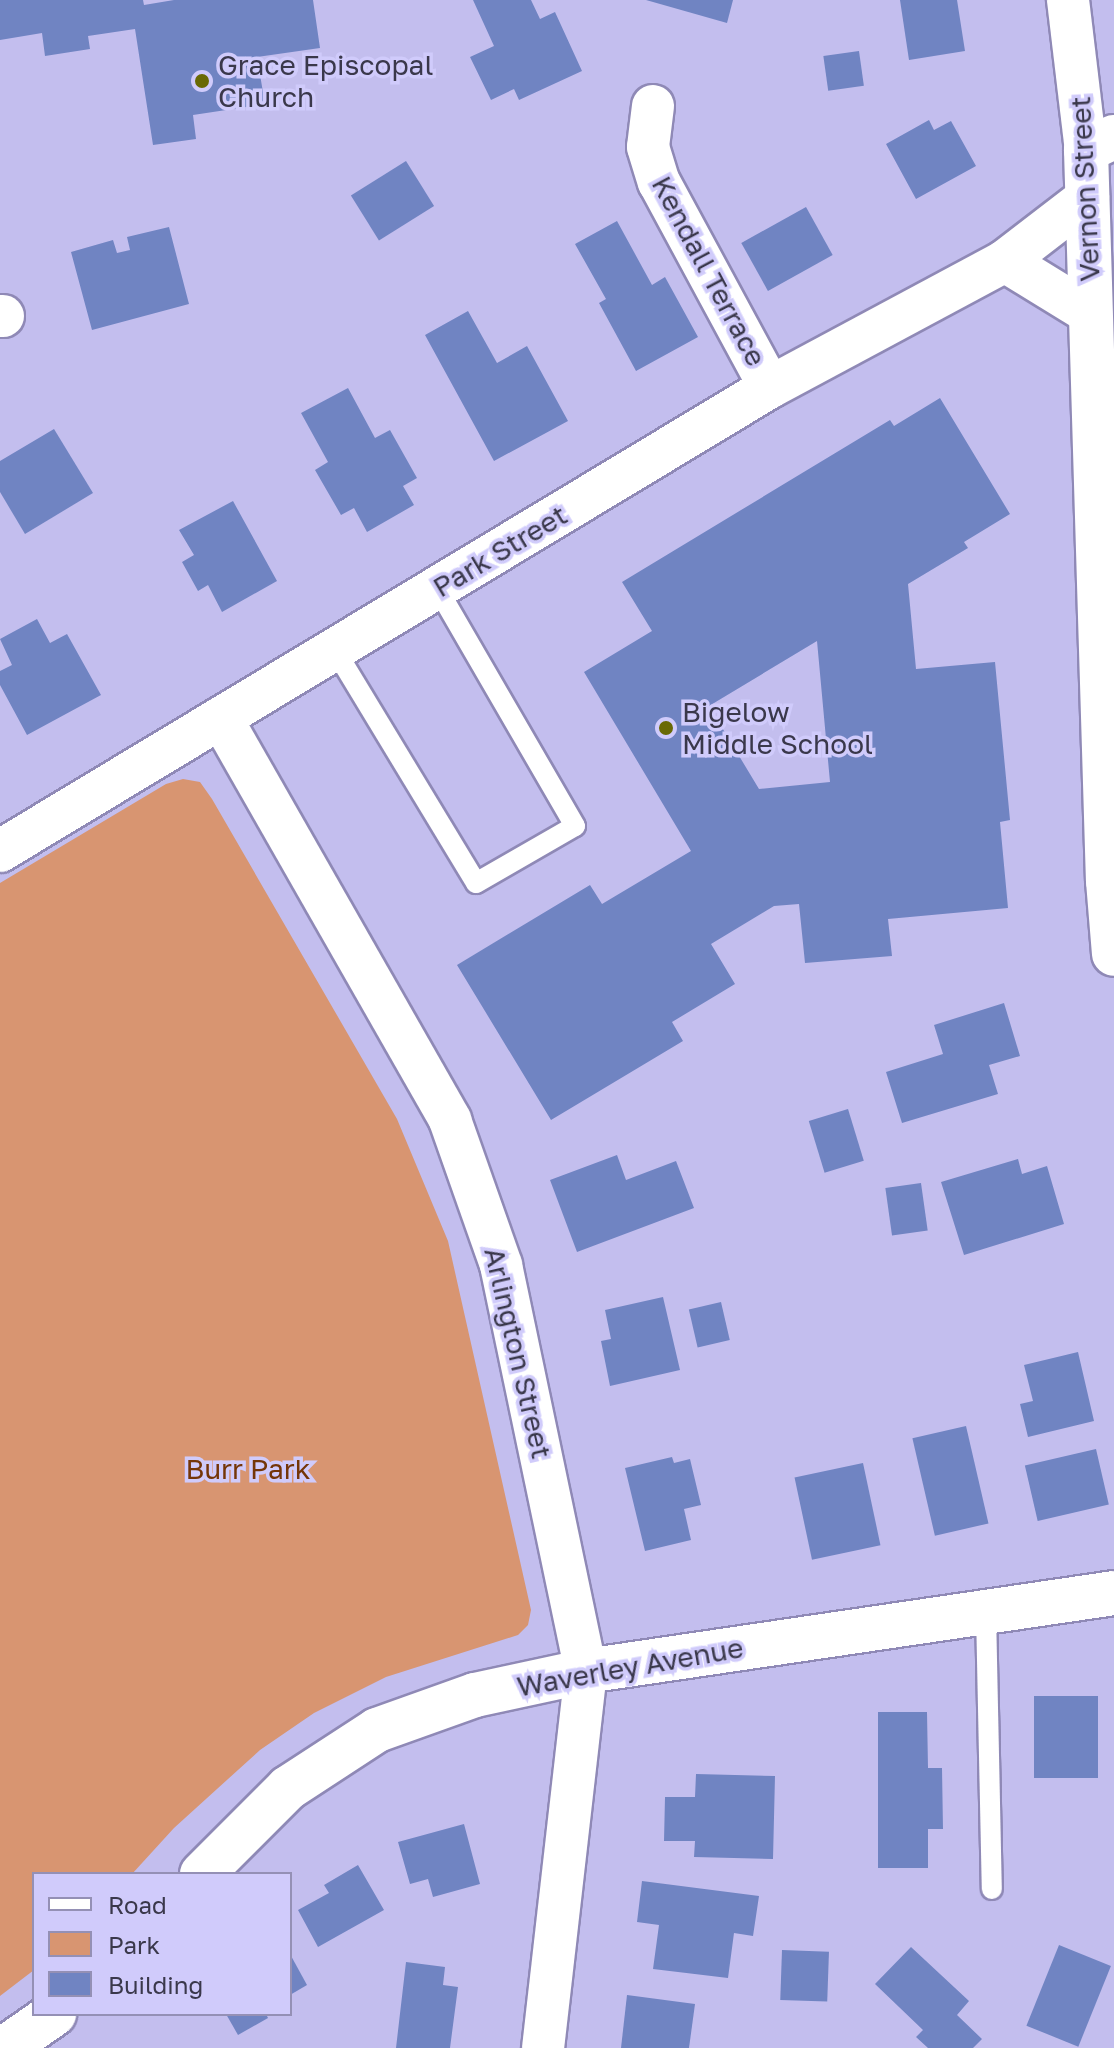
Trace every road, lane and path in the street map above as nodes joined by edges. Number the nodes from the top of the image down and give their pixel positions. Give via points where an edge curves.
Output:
1 (1068, 0) edge
2 (653, 106) dead end
3 (1100, 144) edge
4 (1088, 197) junction
5 (1005, 261) junction
6 (1091, 314) junction
7 (770, 387) junction
8 (437, 588) junction
9 (335, 650) junction
10 (221, 718) junction
11 (0, 851) edge
12 (1114, 954) edge
13 (1114, 1593) edge
14 (986, 1612) junction
15 (586, 1671) junction
16 (204, 1872) edge
17 (992, 1889) dead end
18 (51, 2016) edge
19 (5, 2048) edge
20 (543, 2048) edge

1 - 3 street, Vernon Street
2 - 7 street, Kendall Terrace via 648,147 659,182
3 - 4 street, Vernon Street
4 - 5 street, Park Street
4 - 6 street, Vernon Street
5 - 6 street
5 - 7 street, Park Street
6 - 12 street, Vernon Street
7 - 8 street, Park Street
8 - 9 street, Park Street
8 - 9 lane via 575,826 476,883
9 - 10 street, Park Street
10 - 11 street, Park Street
10 - 15 street, Arlington Street via 450,1120 477,1190 501,1265
13 - 14 street, Waverley Avenue
14 - 15 street, Waverley Avenue
14 - 17 lane
15 - 16 street, Waverley Avenue via 475,1695 377,1730 288,1788
15 - 20 street, Arlington Street
18 - 19 street

